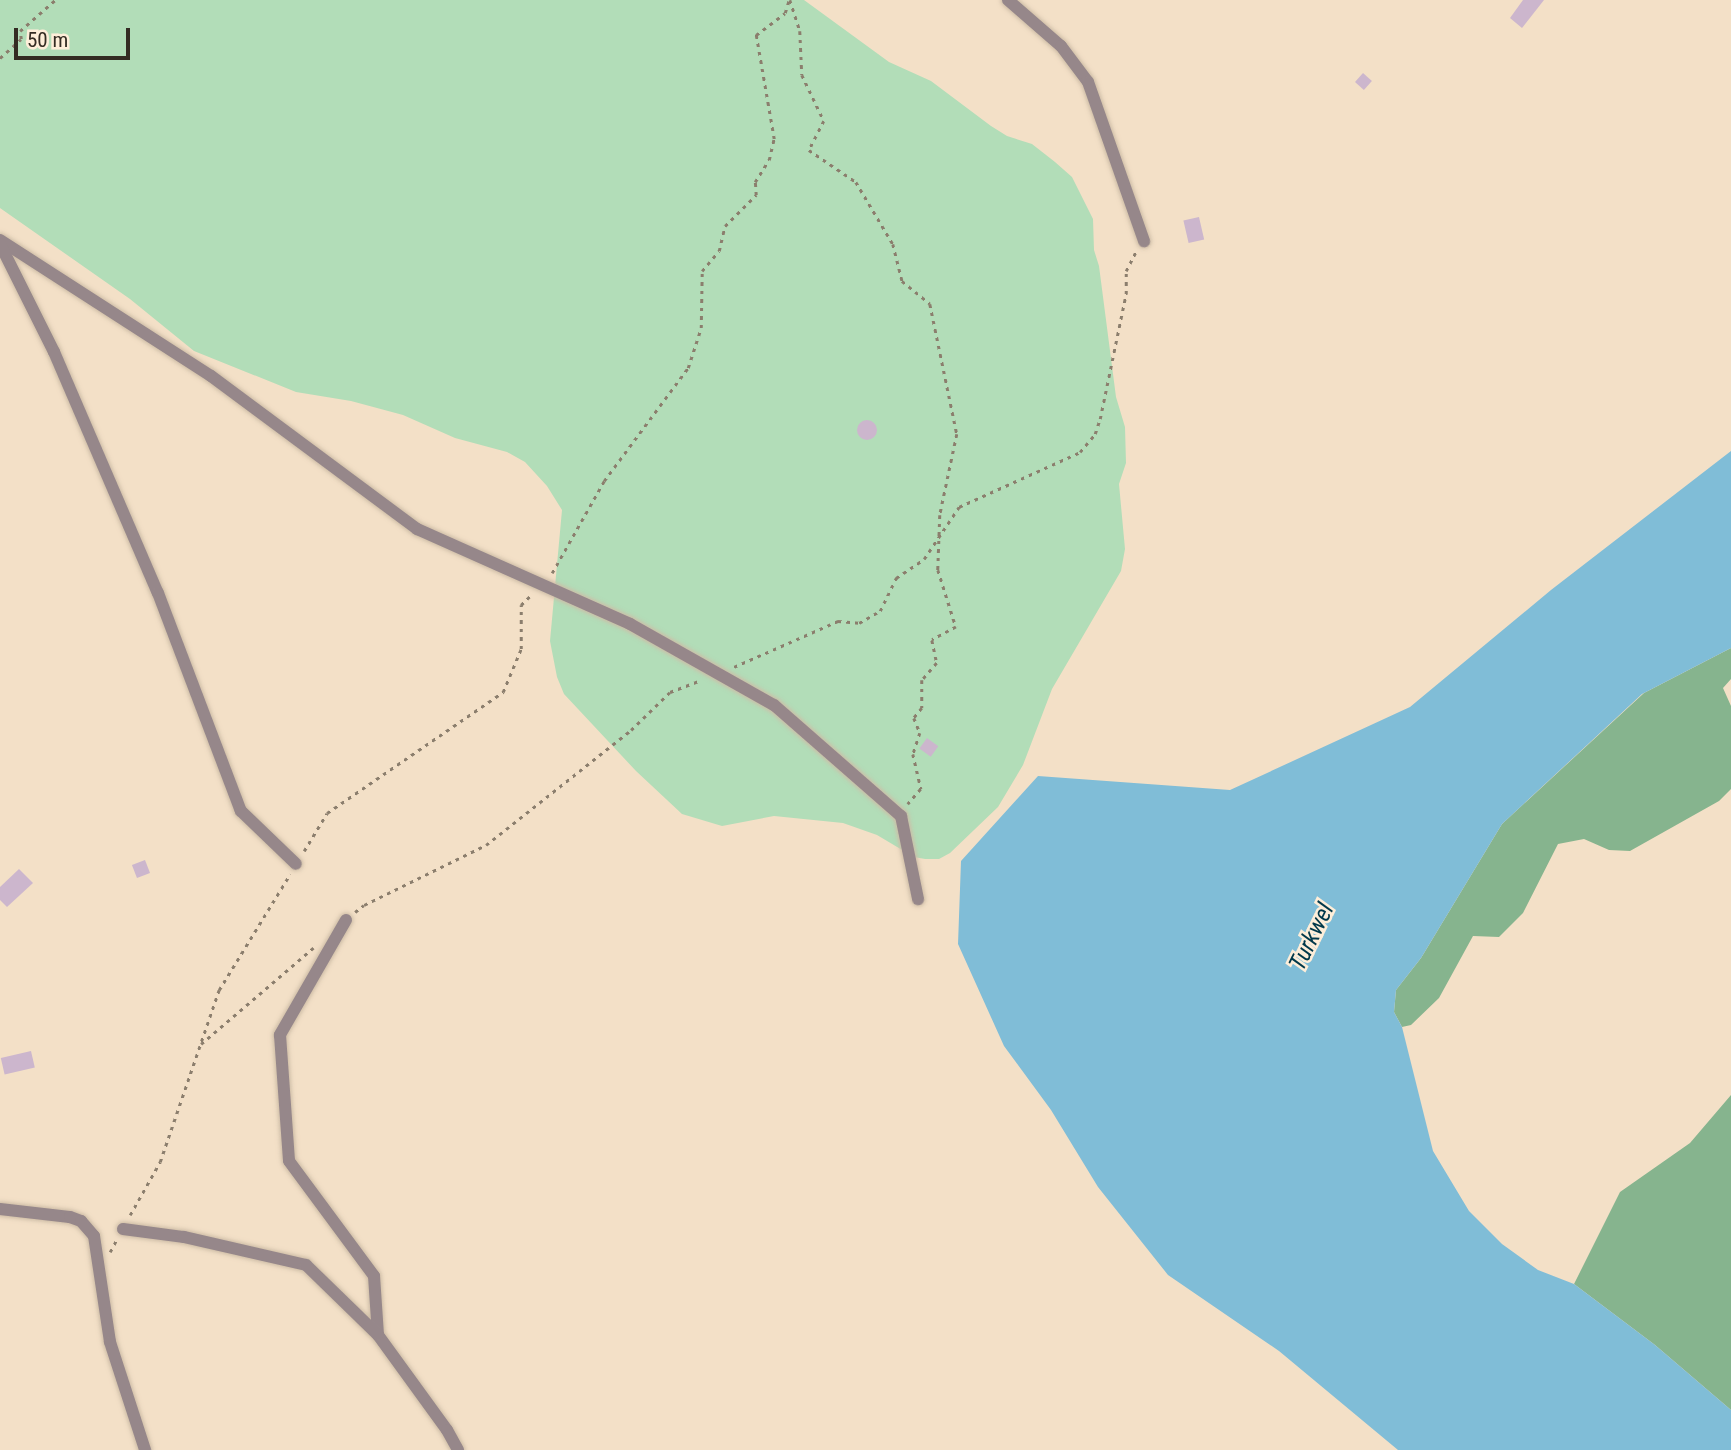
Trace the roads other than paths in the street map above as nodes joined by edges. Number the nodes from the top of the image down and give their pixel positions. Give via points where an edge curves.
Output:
1 (1007, 0) edge
2 (1144, 241) dead end
3 (0, 242) edge
4 (296, 864) road end
5 (918, 899) dead end
6 (346, 920) dead end
7 (0, 1209) edge
8 (123, 1228) road end
9 (378, 1335) junction
10 (145, 1450) edge
11 (458, 1450) edge

1 - 2 street via 1061,46 1088,82
3 - 4 street via 54,352 158,593 241,811
3 - 5 street via 211,376 416,529 630,624 774,705 898,814
6 - 9 street via 279,1035 289,1161 374,1276
7 - 10 street via 81,1221 94,1236 110,1342
8 - 9 street via 306,1265
9 - 11 street

